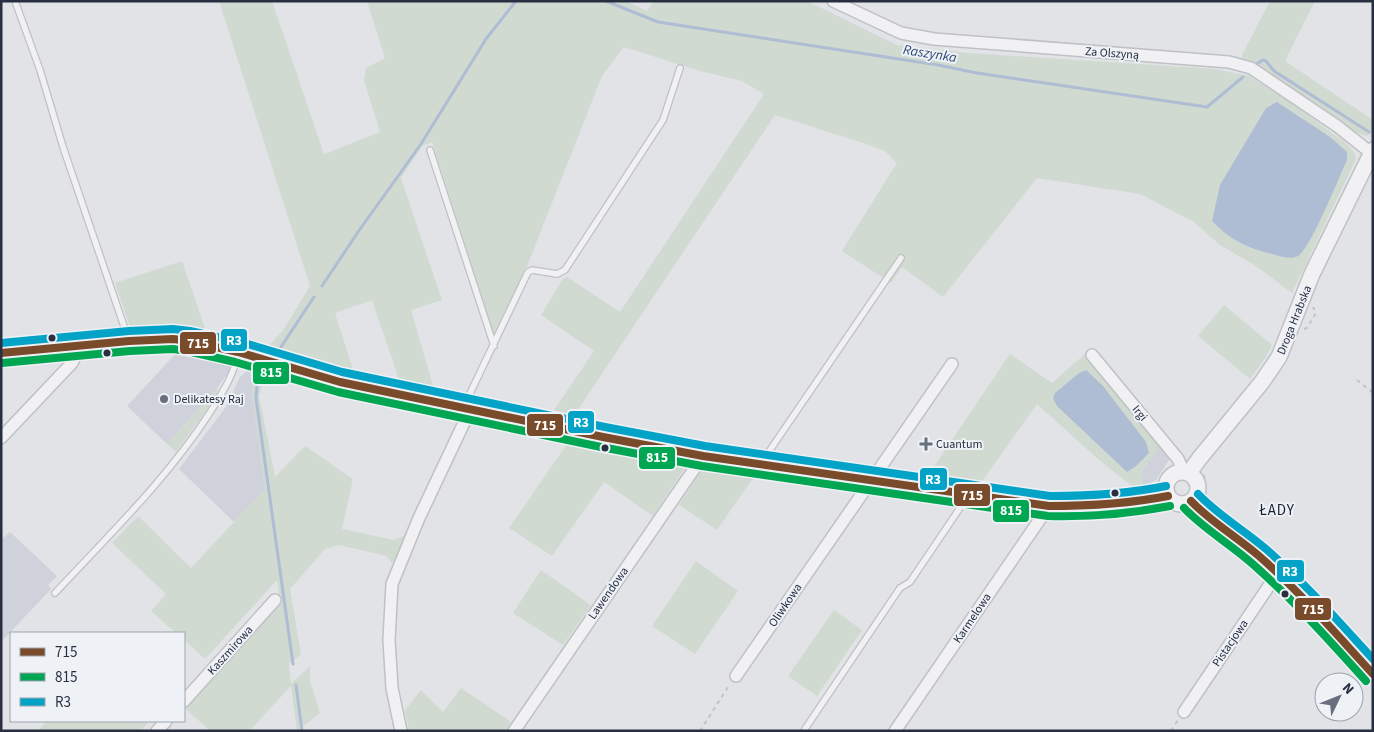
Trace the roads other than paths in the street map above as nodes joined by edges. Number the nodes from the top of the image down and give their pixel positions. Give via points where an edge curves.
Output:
1 (15, 1) edge
2 (833, 1) edge
3 (680, 68) dead end
4 (430, 150) dead end
5 (1372, 152) edge
6 (902, 258) dead end
7 (129, 340) junction
8 (81, 345) junction
9 (494, 346) junction
10 (238, 352) junction
11 (1, 353) edge
12 (1092, 355) dead end
13 (952, 364) dead end
14 (467, 409) junction
15 (1, 438) edge
16 (703, 456) junction
17 (764, 464) junction
18 (1188, 468) junction
19 (871, 480) junction
20 (970, 494) junction
21 (1168, 496) junction
22 (1198, 501) junction
23 (1049, 506) junction
24 (1277, 574) junction
25 (55, 593) dead end
26 (275, 600) dead end
27 (1373, 674) edge
28 (736, 676) road end
29 (185, 700) edge
30 (1184, 712) dead end
31 (804, 729) dead end
32 (402, 731) edge
33 (514, 731) edge
34 (895, 731) edge

1 - 7 lane
2 - 5 street, Za Olszyną via 901,33 917,36 1229,62 1251,68
3 - 9 lane via 663,120 565,270 558,274 528,272
4 - 9 lane
5 - 18 street, Droga Hrabska via 1312,274 1279,357 1262,382
6 - 17 lane
7 - 8 street
7 - 10 street via 189,340
8 - 11 street
8 - 15 street via 72,362
9 - 14 lane
10 - 14 street via 340,382
10 - 25 lane via 223,392 194,438
12 - 18 street, Irgi
13 - 19 street, Oliwkowa
14 - 16 street
14 - 32 street via 392,584 389,640 392,688
16 - 17 street
16 - 33 street, Lawendowa
17 - 19 street
18 - 21 street, Droga Hrabska via 1170,478 1166,486
18 - 22 street via 1198,487 1195,497
19 - 20 street
19 - 28 street, Oliwkowa
20 - 23 street
20 - 31 lane via 910,582 900,588
21 - 22 street via 1176,503
21 - 23 street via 1099,506
22 - 24 street via 1208,519
23 - 34 street, Karmelowa
24 - 27 street
24 - 30 street, Pistacjowa
26 - 29 street, Kaszmirowa

